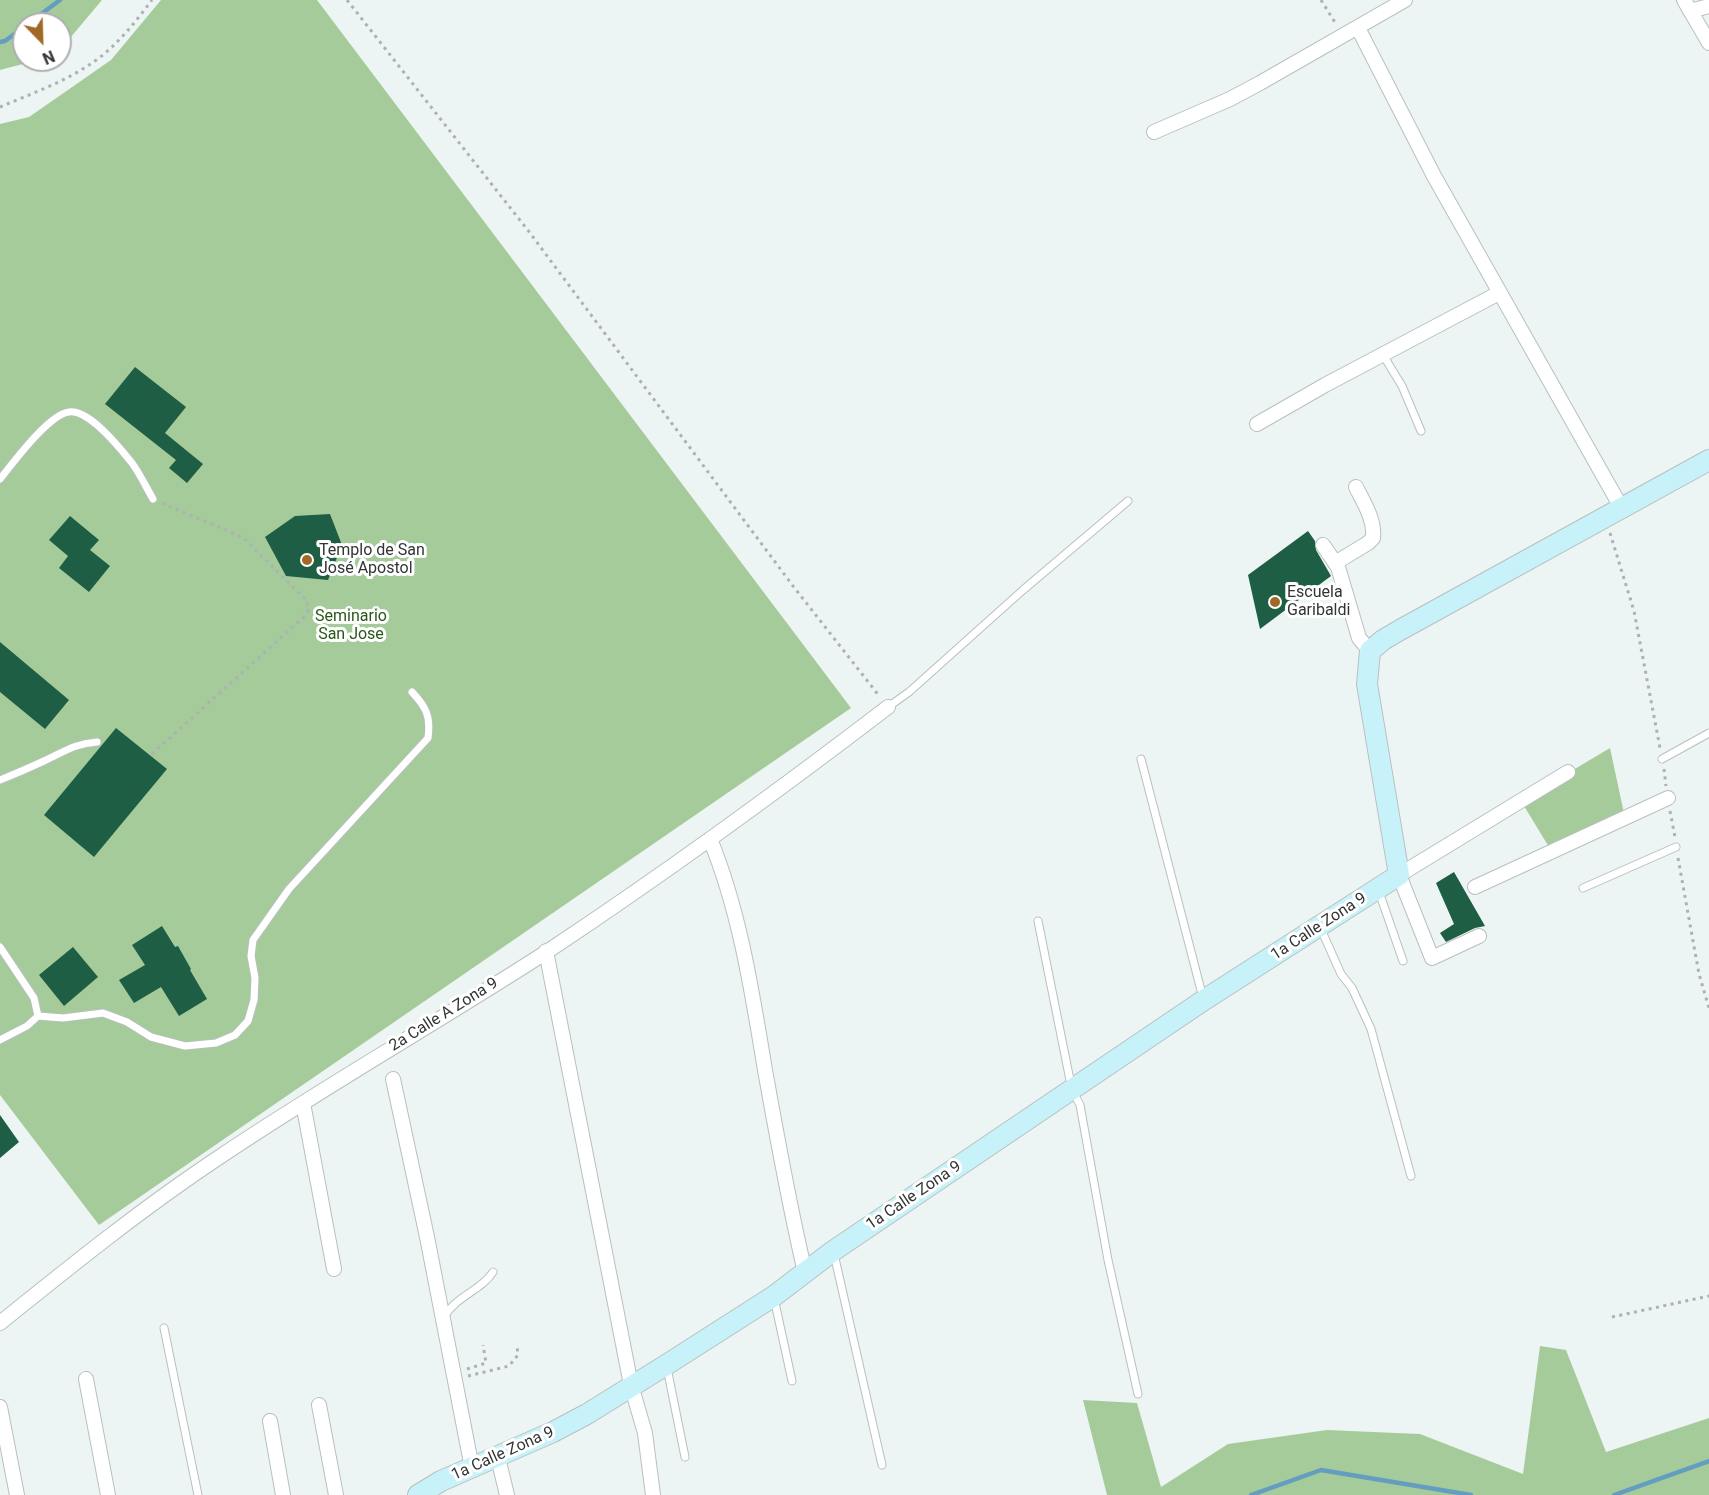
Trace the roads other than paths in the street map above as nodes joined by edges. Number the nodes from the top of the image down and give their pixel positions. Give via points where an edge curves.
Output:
1 (1405, 0) edge
2 (1687, 5) edge
3 (1709, 6) edge
4 (1358, 28) junction
5 (1709, 43) edge
6 (1154, 132) dead end
7 (1499, 293) junction
8 (1383, 355) junction
9 (1257, 424) dead end
10 (1421, 431) dead end
11 (1709, 460) edge
12 (0, 479) edge
13 (1356, 488) dead end
14 (153, 499) road end
15 (1128, 501) dead end
16 (1621, 507) junction
17 (1323, 545) dead end
18 (1335, 562) junction
19 (1370, 651) junction
20 (412, 692) dead end
21 (888, 707) joint
22 (1709, 733) edge
23 (96, 742) dead end
24 (1141, 759) dead end
25 (1662, 759) dead end
26 (1568, 772) dead end
27 (0, 780) edge
28 (1668, 798) dead end
29 (710, 839) junction
30 (1676, 846) dead end
31 (1399, 875) junction
32 (1475, 887) dead end
33 (1378, 888) junction
34 (1582, 888) dead end
35 (1038, 921) dead end
36 (1320, 926) junction
37 (1479, 936) dead end
38 (0, 947) edge
39 (546, 951) junction
40 (1403, 961) dead end
41 (1204, 1000) junction
42 (38, 1016) junction
43 (0, 1040) edge
44 (393, 1079) dead end
45 (1072, 1090) junction
46 (303, 1103) junction
47 (1411, 1176) dead end
48 (833, 1251) junction
49 (334, 1269) dead end
50 (493, 1272) dead end
51 (805, 1272) junction
52 (774, 1296) junction
53 (443, 1319) junction
54 (0, 1323) edge
55 (164, 1328) dead end
56 (666, 1365) junction
57 (86, 1379) dead end
58 (792, 1381) dead end
59 (631, 1386) junction
60 (1138, 1394) dead end
61 (318, 1405) dead end
62 (0, 1407) edge
63 (270, 1421) dead end
64 (685, 1457) dead end
65 (498, 1458) junction
66 (882, 1465) dead end
67 (472, 1468) junction
68 (17, 1495) edge
69 (108, 1495) edge
70 (198, 1495) edge
71 (283, 1495) edge
72 (336, 1495) edge
73 (418, 1495) edge
74 (507, 1495) edge
75 (653, 1495) edge

1 - 4 street
2 - 3 street
2 - 5 street
4 - 6 street via 1230,99
4 - 7 street
7 - 8 street
7 - 16 street
8 - 9 street
8 - 10 lane via 1402,386
11 - 16 street
12 - 14 lane via 40,432 68,411 82,413 96,423 133,464
13 - 18 street via 1370,516 1373,537
15 - 21 lane
16 - 19 street via 1400,630
17 - 18 street
18 - 19 street via 1359,638
19 - 31 street via 1367,684
20 - 42 lane via 425,706 430,726 428,738 289,889 253,940 254,1000 248,1021 235,1035 216,1043 185,1046 151,1037 104,1013 63,1018
21 - 29 street, 2a Calle A Zona 9
22 - 25 lane
23 - 27 lane via 67,748
24 - 41 lane
26 - 31 street
28 - 32 street
29 - 39 street, 2a Calle A Zona 9
29 - 51 street via 727,884 743,950 792,1221
30 - 34 lane
31 - 33 street, 1a Calle Zona 9
31 - 37 street via 1432,958
33 - 36 street, 1a Calle Zona 9
33 - 40 lane
35 - 45 lane
36 - 41 street, 1a Calle Zona 9
36 - 47 lane via 1371,1029
38 - 42 lane via 34,998
39 - 46 street, 2a Calle A Zona 9
39 - 59 street
41 - 45 street, 1a Calle Zona 9
42 - 43 lane
44 - 53 street
45 - 48 street, 1a Calle Zona 9
45 - 60 lane via 1080,1105 1108,1260
46 - 49 street
46 - 54 street, 2a Calle A Zona 9 via 101,1241
48 - 51 street, 1a Calle Zona 9
48 - 66 lane
50 - 53 lane via 448,1309
51 - 52 street, 1a Calle Zona 9
52 - 56 street, 1a Calle Zona 9
52 - 58 lane
53 - 67 street
55 - 70 lane
56 - 59 street, 1a Calle Zona 9
56 - 64 lane
57 - 69 street
59 - 65 street, 1a Calle Zona 9 via 570,1423
59 - 75 street via 645,1432
61 - 72 street
62 - 68 street
63 - 71 street
65 - 67 street, 1a Calle Zona 9
65 - 74 street
67 - 73 street, 1a Calle Zona 9

